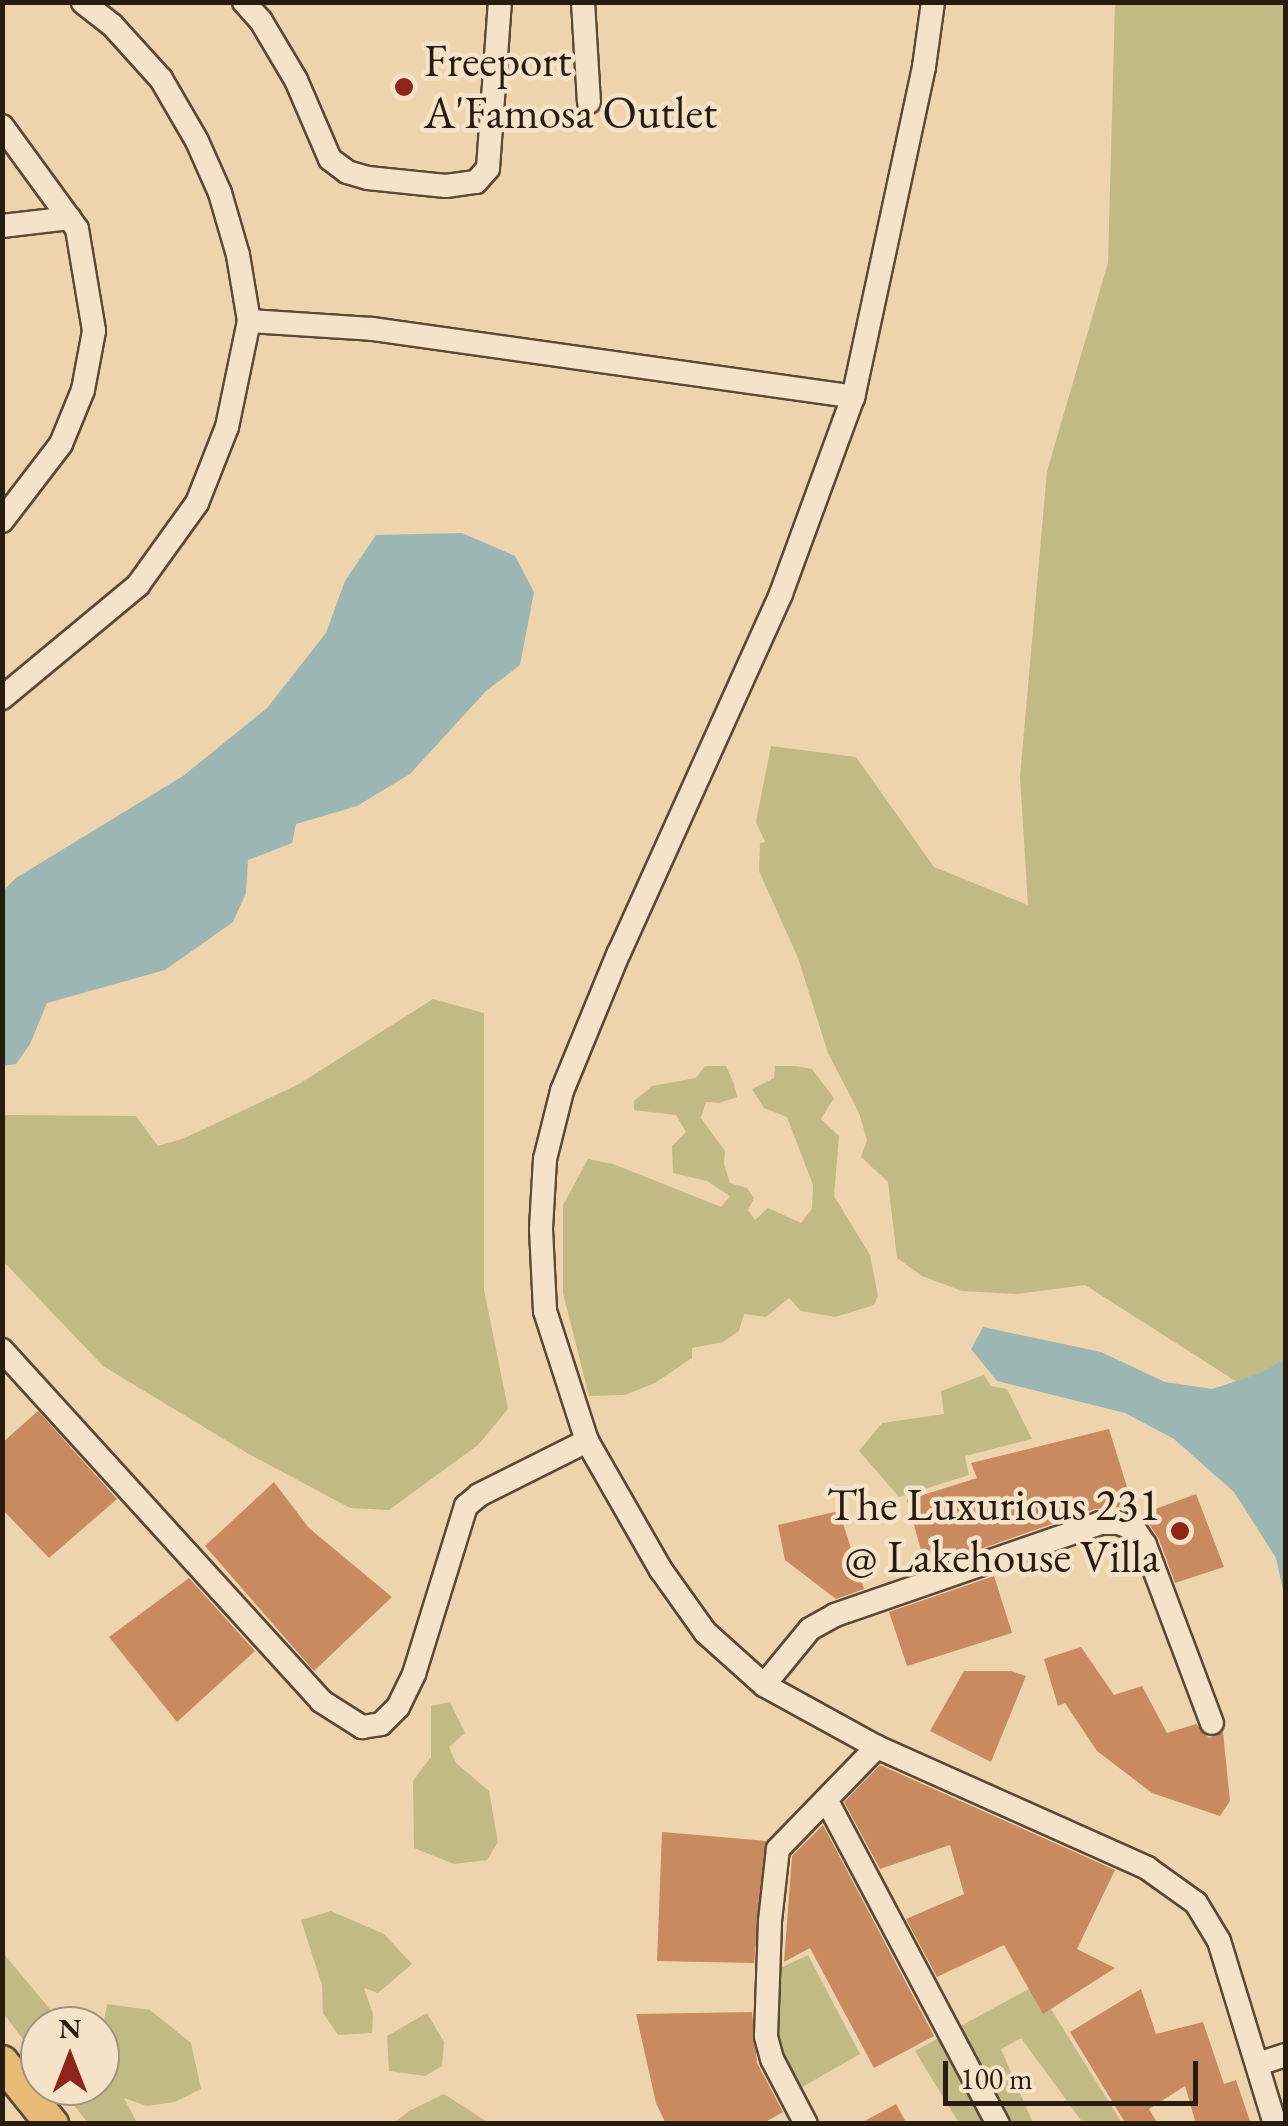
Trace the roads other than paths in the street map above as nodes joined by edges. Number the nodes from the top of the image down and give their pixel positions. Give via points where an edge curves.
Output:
1 (84, 2) edge
2 (244, 2) edge
3 (500, 2) edge
4 (583, 2) edge
5 (933, 2) edge
6 (590, 102) dead end
7 (2, 126) edge
8 (70, 218) junction
9 (2, 226) edge
10 (249, 321) junction
11 (853, 397) junction
12 (2, 520) edge
13 (2, 698) edge
14 (2, 1350) edge
15 (586, 1441) junction
16 (764, 1685) junction
17 (1212, 1723) dead end
18 (877, 1747) junction
19 (827, 1801) junction
20 (1286, 2055) edge
21 (2, 2062) edge
22 (1258, 2064) junction
23 (52, 2124) edge
24 (806, 2124) edge
25 (998, 2124) edge
26 (1275, 2124) edge

1 - 10 street via 160,79 197,141 238,255
2 - 3 street via 296,80 330,159 368,178 446,186 476,182 488,168
4 - 6 street
5 - 11 street
7 - 8 street
8 - 9 street
8 - 12 street via 88,272 94,331 83,390 61,444
10 - 11 street via 372,329
10 - 13 street via 227,427 197,502 138,584
11 - 15 street via 782,594 562,1091 545,1159 545,1311
14 - 15 street via 321,1701 362,1727 381,1724 398,1707 414,1674 466,1506
15 - 16 street via 661,1570 706,1632
16 - 17 street via 810,1630 835,1614 1119,1523 1145,1544
16 - 18 street
18 - 19 street
18 - 22 street via 1147,1868 1196,1903 1220,1940
19 - 24 street via 778,1849 770,1921 766,2036
19 - 25 street
20 - 22 street
21 - 23 highway
22 - 26 street

